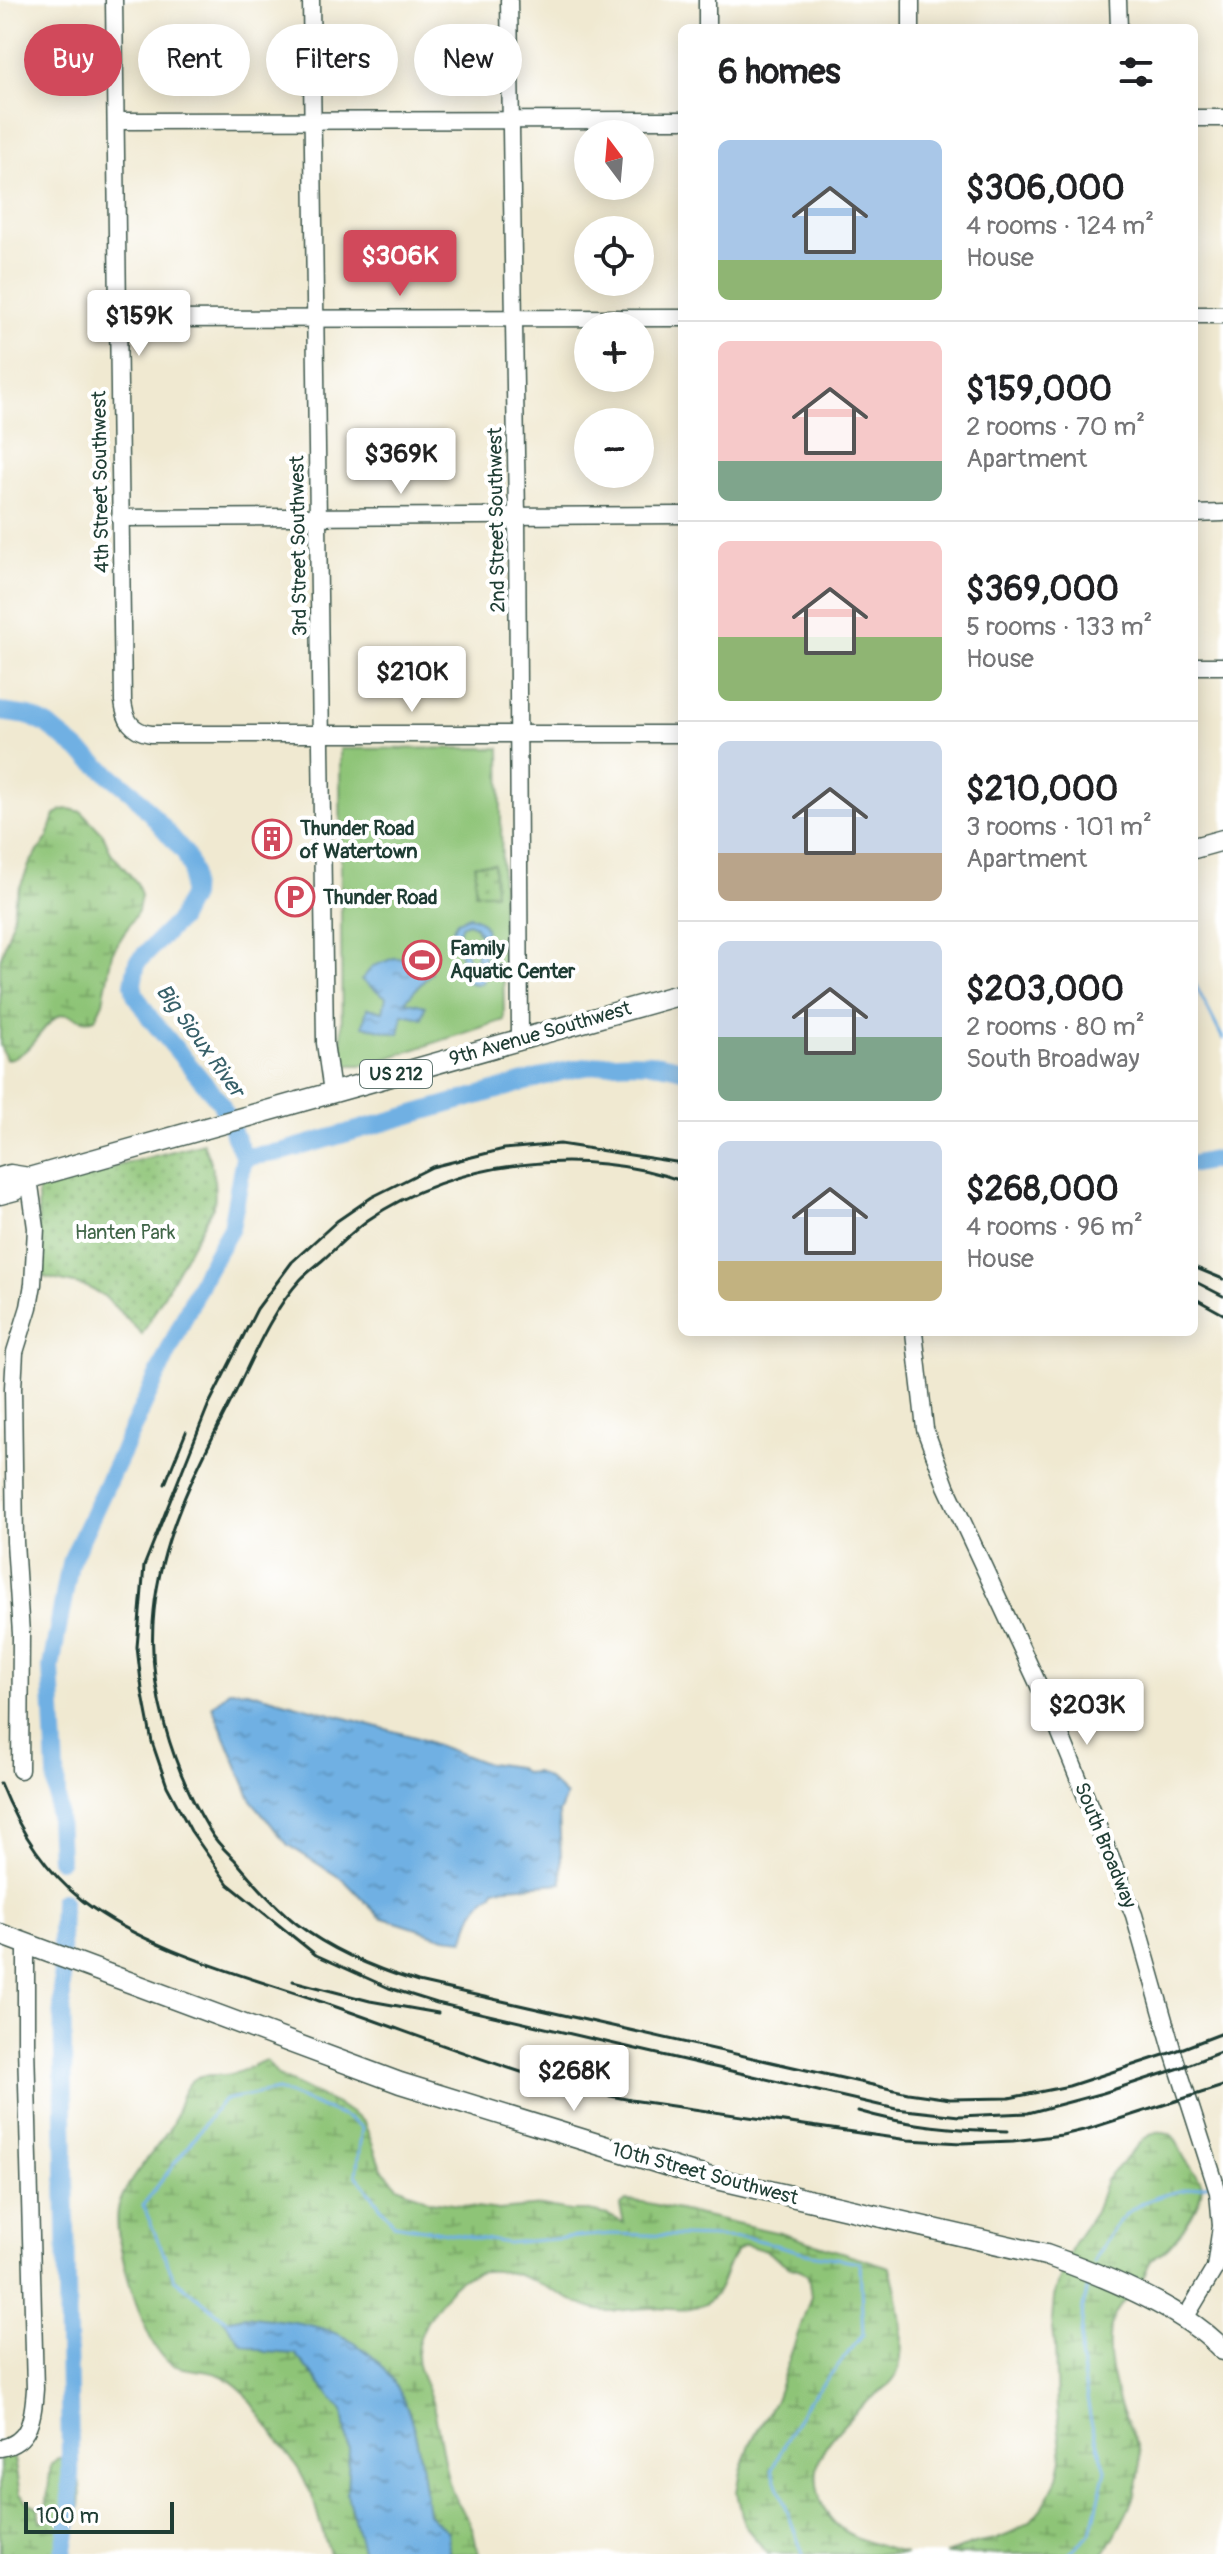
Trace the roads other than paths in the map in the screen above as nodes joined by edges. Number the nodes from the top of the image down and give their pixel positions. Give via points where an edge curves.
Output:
1 (114, 0) edge
2 (311, 0) edge
3 (509, 0) edge
4 (707, 0) edge
5 (911, 0) edge
6 (1118, 0) edge
7 (707, 24) edge
8 (911, 24) edge
9 (1119, 24) edge
10 (1198, 118) edge
11 (1223, 118) edge
12 (510, 120) junction
13 (678, 120) edge
14 (116, 121) junction
15 (313, 121) junction
16 (1198, 315) edge
17 (1223, 315) edge
18 (315, 318) junction
19 (513, 318) junction
20 (678, 318) edge
21 (119, 319) junction
22 (1223, 513) edge
23 (1198, 514) edge
24 (678, 515) edge
25 (318, 516) junction
26 (517, 516) junction
27 (120, 518) junction
28 (1198, 666) edge
29 (1223, 666) edge
30 (321, 734) junction
31 (517, 734) junction
32 (678, 734) edge
33 (1223, 840) edge
34 (1198, 847) edge
35 (678, 995) edge
36 (520, 1039) junction
37 (332, 1092) junction
38 (0, 1178) edge
39 (29, 1178) junction
40 (0, 1194) edge
41 (914, 1336) edge
42 (20, 1770) dead end
43 (0, 1934) edge
44 (26, 1944) junction
45 (1184, 2320) junction
46 (1223, 2350) edge
47 (0, 2448) edge

1 - 14 street, 4th Street Southwest
2 - 15 street, 3rd Street Southwest
3 - 12 street, 2nd Street Southwest
4 - 7 street
5 - 8 street
6 - 9 street
10 - 11 street
12 - 13 street
12 - 15 street
12 - 19 street, 2nd Street Southwest
14 - 15 street
14 - 21 street, 4th Street Southwest
15 - 18 street, 3rd Street Southwest
16 - 17 street
18 - 19 street
18 - 21 street
18 - 25 street, 3rd Street Southwest
19 - 20 street
19 - 26 street, 2nd Street Southwest
21 - 27 street, 4th Street Southwest
22 - 23 street
24 - 26 street
25 - 26 street
25 - 27 street
25 - 30 street, 3rd Street Southwest
26 - 31 street, 2nd Street Southwest
27 - 30 street, 4th Street Southwest via 123,701 129,723 151,734
28 - 29 street
30 - 31 street
30 - 37 street, 3rd Street Southwest via 325,1043
31 - 32 street
31 - 36 street, 2nd Street Southwest
33 - 34 main road
35 - 36 main road, 9th Avenue Southwest / US 212
36 - 37 main road, 9th Avenue Southwest / US 212
37 - 39 main road, 9th Avenue Southwest / US 212
38 - 39 main road, 9th Avenue Southwest / US 212
39 - 40 main road, 9th Avenue Southwest / US 212
39 - 42 street via 36,1228 33,1284 15,1352 13,1388
41 - 45 street, South Broadway via 925,1429 946,1486 1053,1716 1134,1915 1215,2184 1221,2226 1215,2268
43 - 44 main road, 10th Street Southwest
44 - 45 main road, 10th Street Southwest via 400,2083 677,2168 1046,2255 1107,2278
44 - 47 street via 35,2389 26,2434 11,2447
45 - 46 main road

